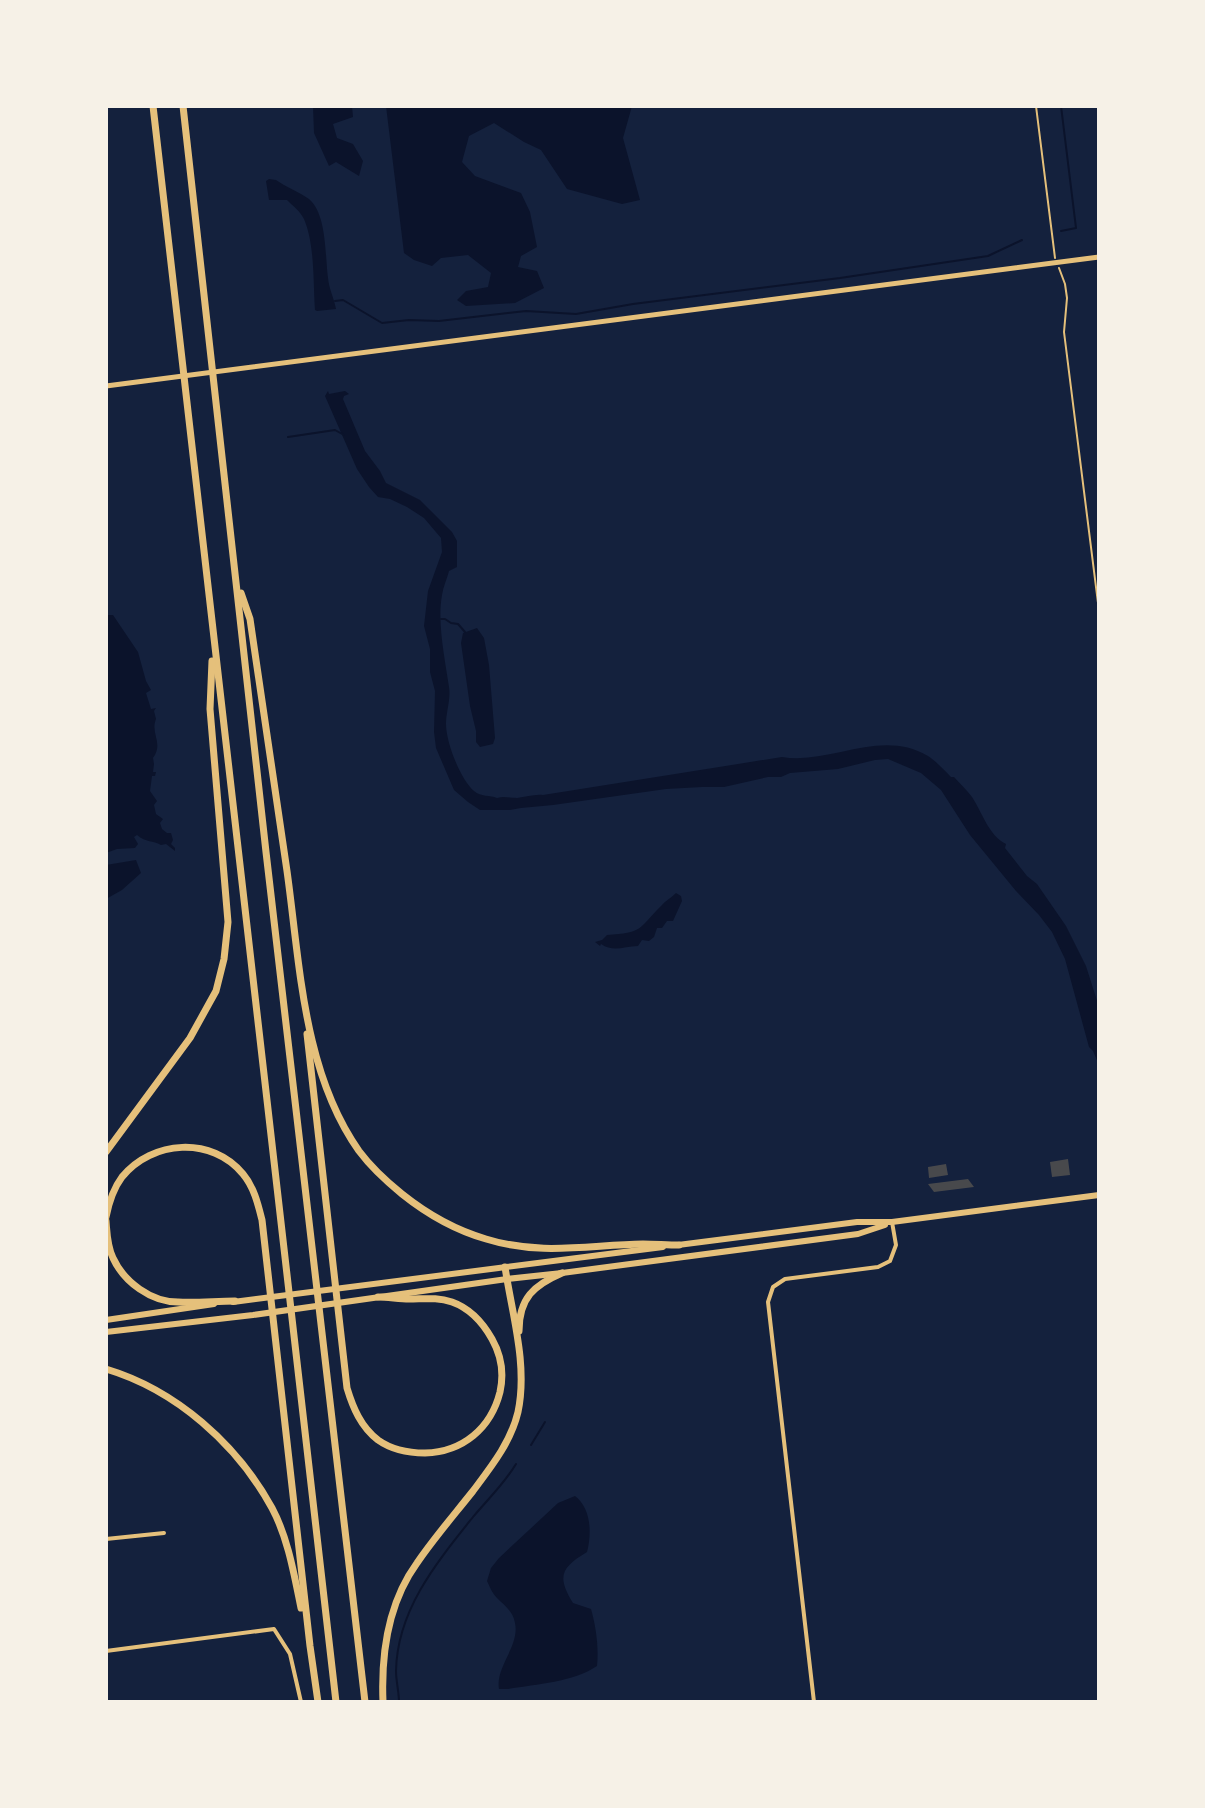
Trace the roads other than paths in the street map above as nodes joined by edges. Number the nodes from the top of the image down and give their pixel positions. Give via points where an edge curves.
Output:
1 (153, 106) edge
2 (183, 106) edge
3 (1099, 257) edge
4 (106, 386) edge
5 (236, 578) junction
6 (213, 635) junction
7 (302, 985) junction
8 (106, 1152) edge
9 (1099, 1195) edge
10 (106, 1219) edge
11 (892, 1222) junction
12 (679, 1245) junction
13 (505, 1267) junction
14 (562, 1273) junction
15 (507, 1279) junction
16 (378, 1297) junction
17 (235, 1301) junction
18 (106, 1320) edge
19 (106, 1332) edge
20 (519, 1353) junction
21 (106, 1369) edge
22 (164, 1533) dead end
23 (106, 1539) edge
24 (310, 1646) junction
25 (106, 1651) edge
26 (301, 1702) edge
27 (318, 1702) edge
28 (336, 1702) edge
29 (365, 1702) edge
30 (383, 1702) edge
31 (814, 1702) edge

1 - 6 highway
2 - 5 highway
3 - 4 street
5 - 7 highway via 250,619
5 - 29 highway
6 - 8 highway via 210,709 228,922 224,959 216,991 188,1042
6 - 28 highway
7 - 12 highway via 318,1062 339,1117 384,1180 417,1206 455,1228 517,1247
7 - 16 highway via 353,1407 378,1439 396,1450 437,1453 458,1447 487,1423 497,1404 501,1362 494,1341 454,1302
9 - 11 main road
10 - 17 highway via 113,1258 122,1273 150,1296 178,1302
10 - 24 highway via 110,1198 134,1165 173,1147 212,1151 243,1174 255,1194
11 - 12 main road
11 - 14 main road via 858,1234
11 - 31 street via 896,1250 890,1261 785,1279 773,1287 768,1302
12 - 13 main road
13 - 15 highway
13 - 17 main road
14 - 15 main road
14 - 20 highway via 528,1295 519,1325
15 - 16 main road
15 - 20 highway
16 - 19 main road
17 - 18 main road
20 - 30 highway via 517,1413 508,1440 403,1586 384,1653
21 - 24 highway via 153,1388 193,1414 246,1469 272,1509 289,1551
22 - 23 street
24 - 27 highway
25 - 26 street via 274,1629 290,1654

